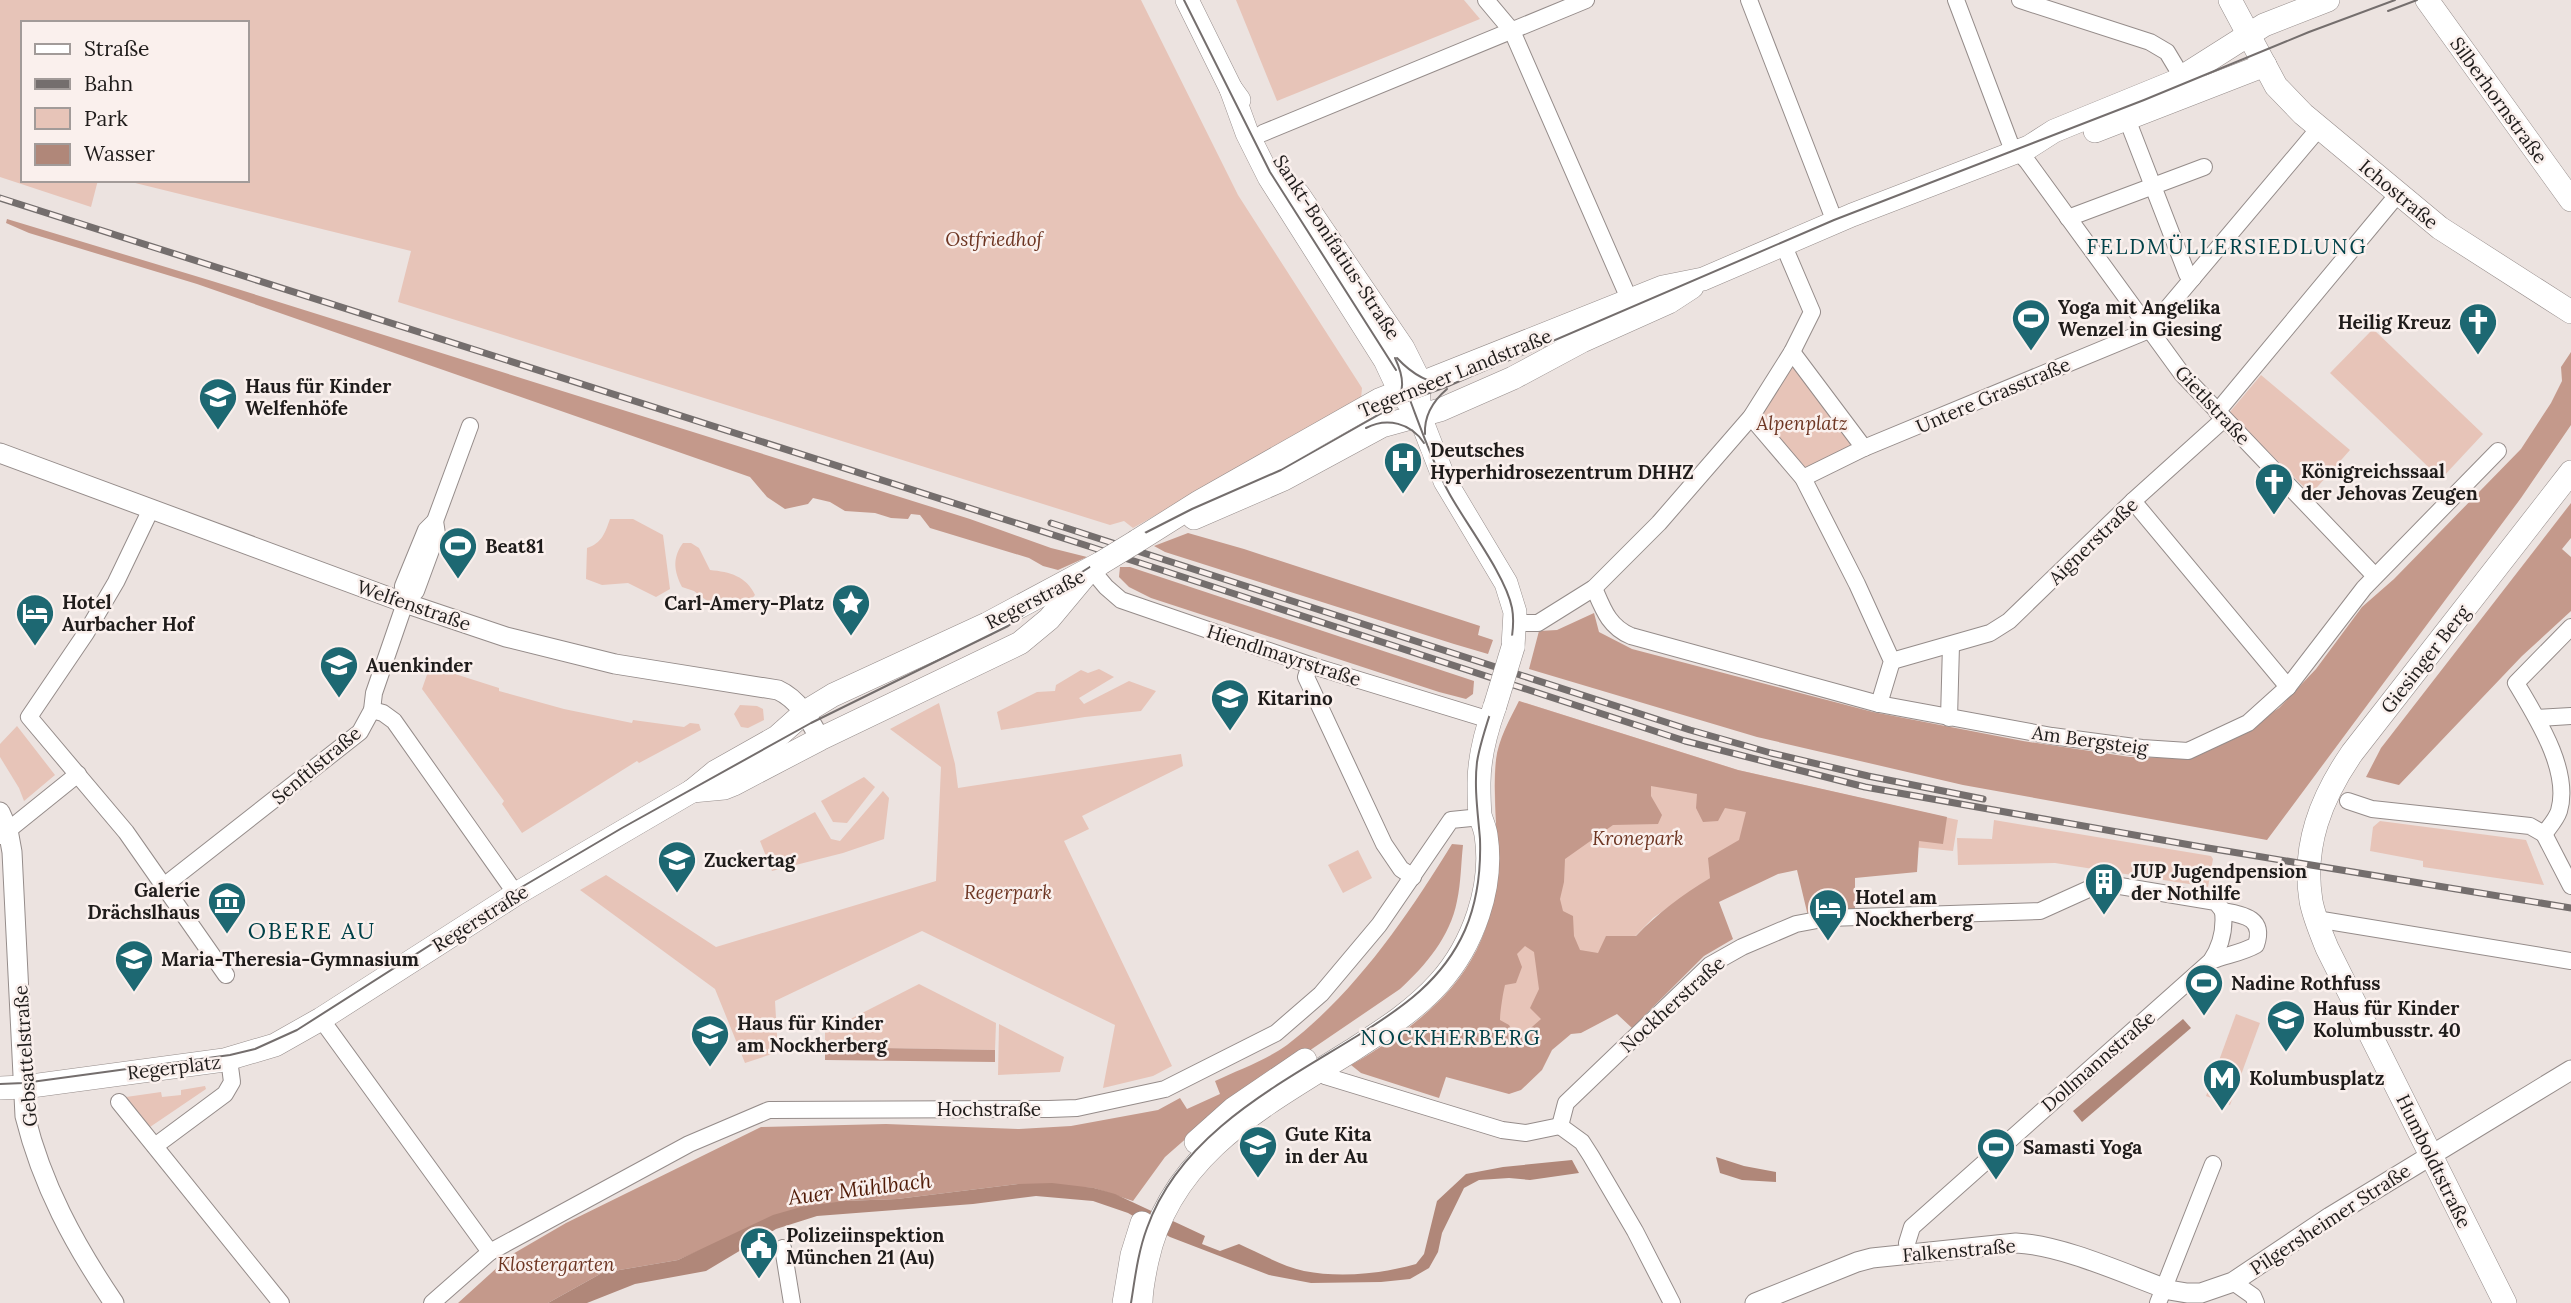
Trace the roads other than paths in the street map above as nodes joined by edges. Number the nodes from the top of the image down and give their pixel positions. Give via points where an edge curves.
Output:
1 (1187, 0) edge
2 (1486, 0) edge
3 (1586, 0) edge
4 (1749, 0) edge
5 (1955, 0) edge
6 (2020, 0) edge
7 (2230, 0) edge
8 (2328, 0) edge
9 (2427, 0) edge
10 (1512, 31) junction
11 (2249, 33) junction
12 (2265, 65) junction
13 (2182, 77) junction
14 (1231, 89) junction
15 (2127, 119) junction
16 (2320, 127) junction
17 (1263, 133) junction
18 (2024, 149) junction
19 (2204, 167) dead end
20 (2154, 184) junction
21 (2398, 194) junction
22 (2571, 200) edge
23 (2068, 218) junction
24 (1835, 222) junction
25 (1783, 244) junction
26 (2193, 278) junction
27 (1703, 279) junction
28 (1630, 301) junction
29 (2565, 305) edge
30 (2149, 330) junction
31 (1791, 352) junction
32 (1410, 389) junction
33 (1419, 414) junction
34 (2220, 415) junction
35 (1751, 417) junction
36 (470, 426) dead end
37 (1864, 448) junction
38 (2498, 451) dead end
39 (0, 453) edge
40 (2571, 472) edge
41 (1803, 478) junction
42 (2133, 501) junction
43 (151, 509) junction
44 (1141, 539) junction
45 (1096, 566) junction
46 (2375, 576) junction
47 (1594, 588) junction
48 (405, 603) junction
49 (1516, 623) junction
50 (2571, 627) edge
51 (1951, 646) junction
52 (1892, 661) junction
53 (1310, 665) junction
54 (2288, 687) junction
55 (1879, 704) junction
56 (372, 710) junction
57 (805, 712) junction
58 (1492, 713) junction
59 (2571, 716) edge
60 (1949, 718) junction
61 (2538, 718) junction
62 (820, 739) junction
63 (78, 774) junction
64 (692, 791) junction
65 (2348, 801) dead end
66 (1480, 817) junction
67 (3, 826) edge
68 (2544, 834) junction
69 (2309, 861) joint
70 (2567, 869) edge
71 (1413, 877) junction
72 (165, 885) junction
73 (2571, 886) edge
74 (516, 894) junction
75 (2223, 911) junction
76 (2316, 919) junction
77 (2211, 961) junction
78 (2571, 961) edge
79 (226, 975) dead end
80 (321, 1019) junction
81 (229, 1059) junction
82 (1321, 1070) junction
83 (2571, 1070) edge
84 (24, 1087) junction
85 (0, 1088) edge
86 (119, 1102) dead end
87 (1560, 1126) junction
88 (155, 1146) junction
89 (2431, 1155) junction
90 (2213, 1164) dead end
91 (1172, 1183) junction
92 (783, 1248) dead end
93 (490, 1252) junction
94 (1909, 1254) junction
95 (2233, 1282) junction
96 (2161, 1295) edge
97 (114, 1303) edge
98 (281, 1303) edge
99 (432, 1303) edge
100 (792, 1303) edge
101 (1124, 1303) edge
102 (1141, 1303) edge
103 (1672, 1303) edge
104 (1755, 1303) edge
105 (2256, 1303) edge
106 (2505, 1303) edge

1 - 14 main road, Sankt-Bonifatius-Straße
2 - 10 street
3 - 10 street
4 - 24 street
5 - 18 street, Gietlstraße via 2010,143
6 - 13 street via 2150,42 2167,52
7 - 11 main road, Ichostraße
8 - 11 main road, Tegernseer Landstraße
9 - 22 main road, Silberhornstraße
10 - 17 street
10 - 28 street
11 - 12 main road, Ichostraße
11 - 13 main road, Tegernseer Landstraße
12 - 15 main road, Tegernseer Landstraße
12 - 16 main road, Ichostraße via 2284,96
13 - 18 main road, Tegernseer Landstraße via 2054,131
14 - 17 main road, Sankt-Bonifatius-Straße
14 - 32 main road, Sankt-Bonifatius-Straße via 1269,177 1385,360
15 - 18 main road, Tegernseer Landstraße via 2059,144
15 - 20 street
16 - 21 main road, Ichostraße
16 - 26 street, Untere Grasstraße
17 - 32 main road, Sankt-Bonifatius-Straße via 1308,209 1403,348 1413,368
18 - 23 street, Gietlstraße
18 - 24 main road, Tegernseer Landstraße
19 - 20 street
20 - 23 street
20 - 26 street
21 - 29 main road, Ichostraße via 2440,228
21 - 34 street, Aignerstraße
23 - 30 street, Gietlstraße
24 - 25 main road, Tegernseer Landstraße
25 - 27 main road, Tegernseer Landstraße
25 - 31 street via 1812,312
26 - 30 street, Untere Grasstraße
27 - 28 main road, Tegernseer Landstraße via 1663,287
27 - 33 main road, Tegernseer Landstraße via 1669,302 1513,378 1440,410
28 - 32 main road, Tegernseer Landstraße
30 - 34 street, Gietlstraße
30 - 37 street, Untere Grasstraße
31 - 35 street
31 - 37 street
32 - 33 main road, Sankt-Bonifatius-Straße
32 - 44 main road, Tegernseer Landstraße via 1363,409
33 - 44 main road, Tegernseer Landstraße via 1377,428 1256,493
33 - 49 main road, Sankt-Bonifatius-Straße via 1445,481 1509,590
34 - 42 street, Aignerstraße
34 - 46 street, Gietlstraße
35 - 41 street
35 - 47 street via 1659,523
36 - 48 street, Senftlstraße via 435,521 426,530 403,586
37 - 41 street
38 - 46 street, Am Bergsteig
39 - 43 street, Welfenstraße
40 - 69 main road, Giesinger Berg via 2336,776 2316,821
41 - 52 street
42 - 51 street, Aignerstraße via 2009,621
42 - 54 street
43 - 48 street, Welfenstraße
43 - 63 street via 116,582 31,717
44 - 45 main road, Tegernseer Landstraße, bridge
45 - 53 street, Hiendlmayrstraße via 1106,587 1121,600
45 - 57 main road, Regerstraße
45 - 62 main road, Regerstraße via 1049,619 1020,643
46 - 54 street, Am Bergsteig
47 - 49 street via 1538,623
47 - 55 street, Am Bergsteig via 1611,623 1631,636
48 - 56 street, Senftlstraße
48 - 57 street, Welfenstraße via 579,657 778,690
49 - 58 main road, Sankt-Bonifatius-Straße, bridge
50 - 61 street via 2516,683
51 - 52 street, Aignerstraße
51 - 60 street
52 - 55 street
53 - 58 street, Hiendlmayrstraße
53 - 71 street via 1306,677 1384,844 1401,869
54 - 60 street, Am Bergsteig via 2248,723 2188,751
55 - 60 street, Am Bergsteig
56 - 72 street, Senftlstraße via 349,742
56 - 74 street via 394,721
57 - 62 street, Welfenstraße
57 - 64 main road, Regerstraße via 778,737 715,772
58 - 66 main road, Sankt-Bonifatius-Straße via 1480,762
59 - 61 street
61 - 68 street via 2553,756 2561,796 2555,820
62 - 64 main road, Regerstraße via 734,784
63 - 67 street
63 - 72 street
64 - 74 main road, Regerstraße
65 - 68 street via 2372,809 2530,826
66 - 71 street, Hochstraße via 1451,820
66 - 82 main road via 1487,846 1483,894 1472,930 1455,962 1415,1007
66 - 91 main road via 1472,839 1472,878 1464,916 1431,973 1402,1000 1233,1109 1188,1151
67 - 84 street, Gebsattelstraße via 13,865
68 - 70 street
69 - 76 main road, Humboldtstraße
70 - 73 street
71 - 93 street, Hochstraße via 1341,971 1297,1016 1271,1037 1165,1089 1077,1108 769,1110 689,1144
72 - 79 street
74 - 80 main road, Regerstraße
75 - 77 street, Dollmannstraße via 2220,948
75 - 77 street, Dollmannstraße via 2248,917 2260,934 2256,945 2244,952
75 - 87 street, Nockherstraße via 2216,902 2102,883 2040,911 1828,918 1796,924 1710,965 1566,1103
76 - 78 street
76 - 89 main road, Humboldtstraße
77 - 94 street, Dollmannstraße via 1912,1227
80 - 81 main road, Regerstraße via 275,1045
80 - 93 street
81 - 84 main road, Regerplatz
81 - 88 street, Regerplatz via 232,1082 225,1094
82 - 87 street via 1325,1076 1518,1133
82 - 91 main road via 1242,1122
83 - 89 street, Pilgersheimer Straße
84 - 85 main road, Regerplatz
84 - 97 street, Gebsattelstraße via 32,1144 55,1204
86 - 88 street, Regerplatz
87 - 103 street via 1582,1142 1591,1156
88 - 98 street
89 - 95 street, Pilgersheimer Straße
89 - 106 main road, Humboldtstraße
90 - 96 street
91 - 101 main road via 1145,1215
91 - 102 main road via 1148,1256
92 - 100 street
93 - 99 street, Hochstraße
94 - 96 street, Falkenstraße via 2036,1244
94 - 104 street, Falkenstraße via 1857,1262
95 - 96 street, Pilgersheimer Straße via 2201,1293
95 - 105 street

